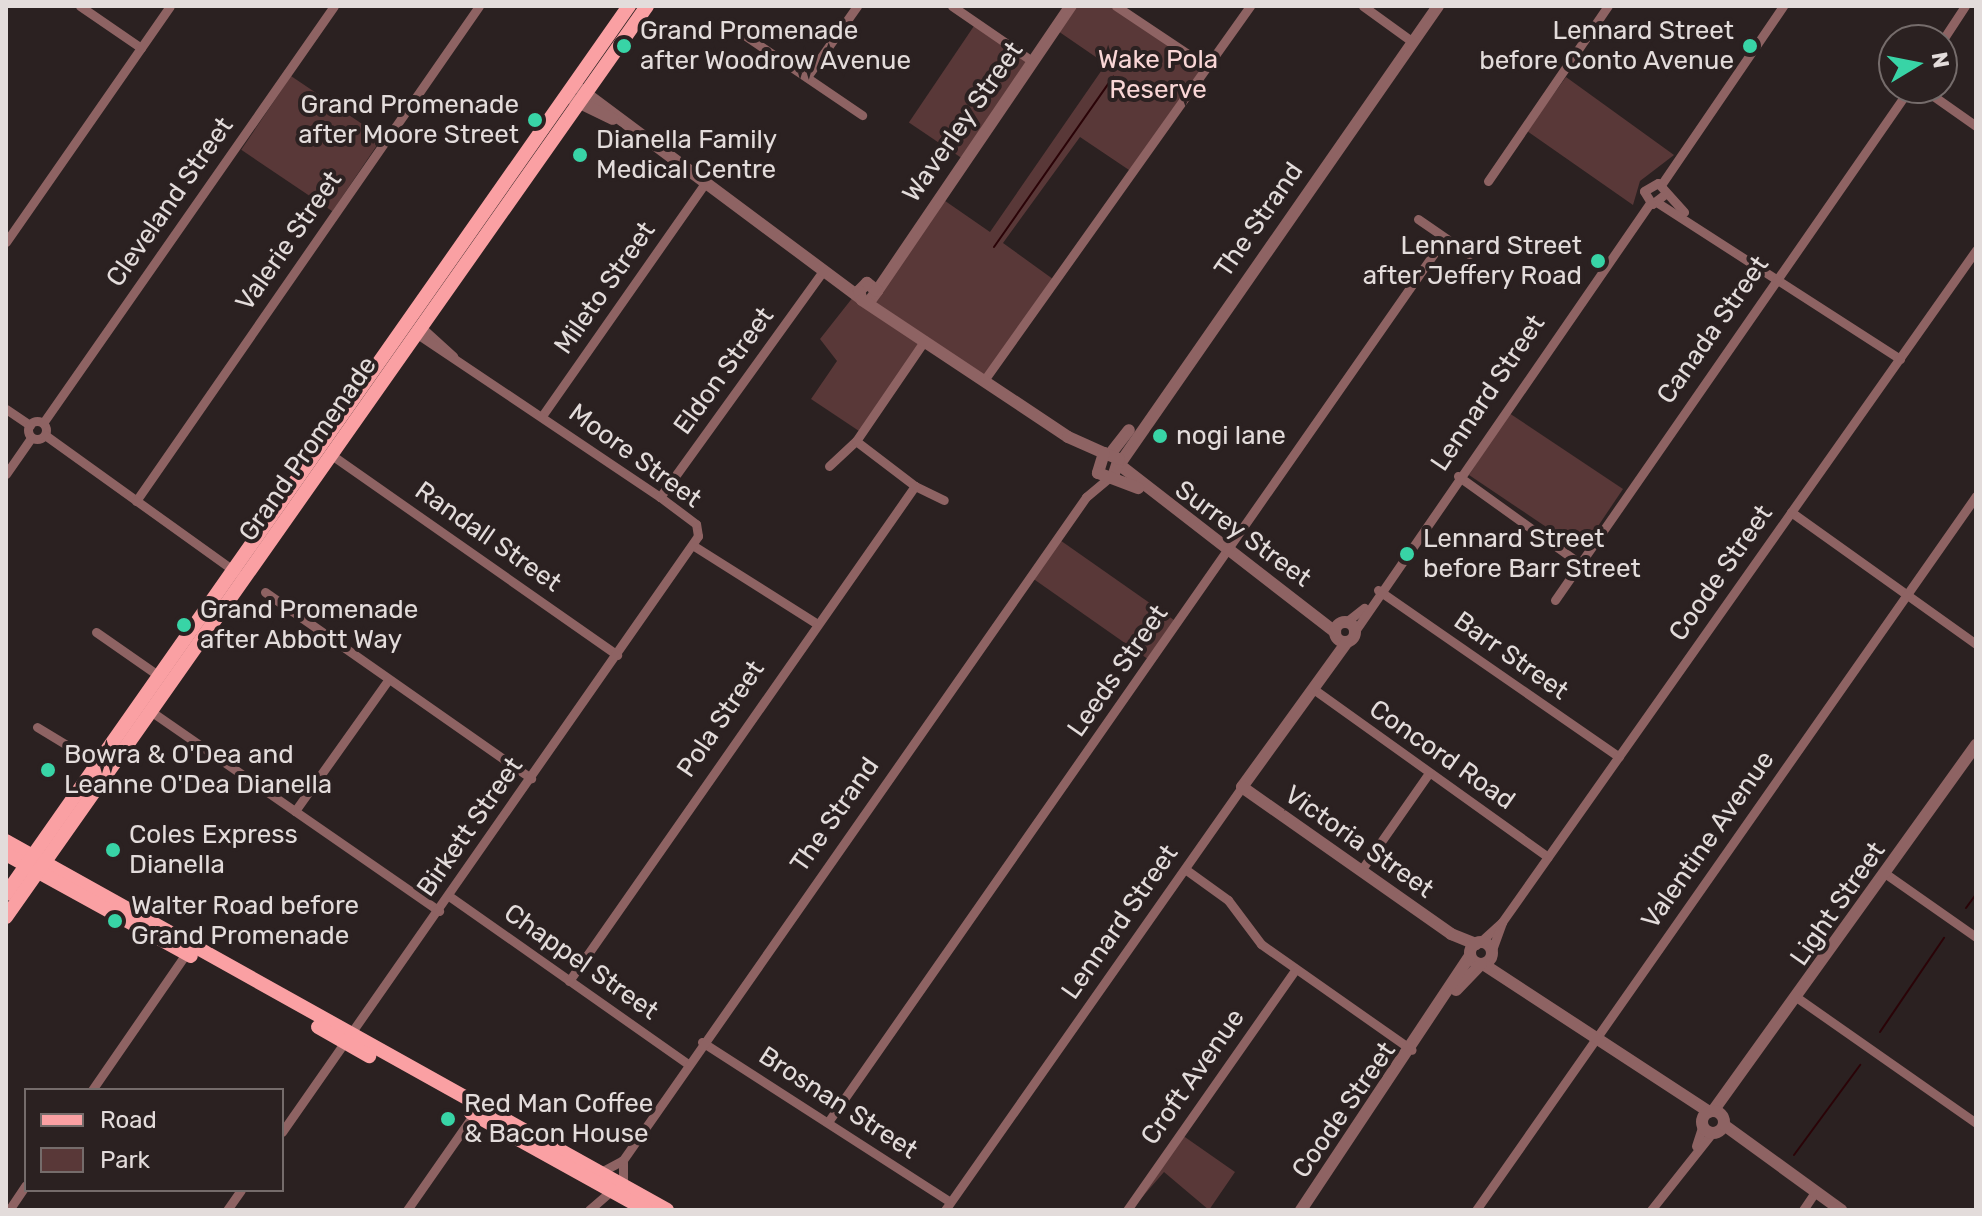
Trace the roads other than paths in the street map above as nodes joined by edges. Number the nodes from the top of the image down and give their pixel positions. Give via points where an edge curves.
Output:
1 (80, 6) edge
2 (170, 6) edge
3 (334, 6) edge
4 (479, 6) edge
5 (629, 6) edge
6 (647, 6) edge
7 (857, 6) edge
8 (952, 6) edge
9 (1071, 6) edge
10 (1116, 6) edge
11 (1250, 6) edge
12 (1363, 6) edge
13 (1427, 6) edge
14 (1438, 6) edge
15 (1608, 6) edge
16 (1783, 6) edge
17 (1965, 6) edge
18 (1953, 24) edge
19 (734, 28) dead end
20 (1407, 38) junction
21 (141, 48) junction
22 (1032, 61) junction
23 (1206, 66) junction
24 (807, 77) junction
25 (576, 94) junction
26 (1899, 104) edge
27 (1945, 104) edge
28 (862, 115) dead end
29 (1976, 126) edge
30 (1488, 181) dead end
31 (704, 185) junction
32 (1663, 190) junction
33 (1654, 203) junction
34 (1690, 218) junction
35 (1418, 219) dead end
36 (6, 242) edge
37 (1442, 242) junction
38 (1976, 250) edge
39 (1469, 254) dead end
40 (824, 270) junction
41 (1777, 275) junction
42 (869, 292) junction
43 (414, 327) junction
44 (925, 340) junction
45 (1900, 359) junction
46 (985, 379) junction
47 (6, 409) edge
48 (542, 416) junction
49 (43, 423) junction
50 (30, 425) junction
51 (45, 435) junction
52 (31, 438) junction
53 (856, 441) junction
54 (333, 456) junction
55 (1109, 465) junction
56 (829, 466) dead end
57 (6, 474) edge
58 (1458, 476) junction
59 (915, 486) junction
60 (1976, 496) edge
61 (660, 497) junction
62 (944, 500) dead end
63 (136, 501) junction
64 (1791, 512) junction
65 (694, 546) junction
66 (1230, 550) junction
67 (1579, 563) junction
68 (239, 575) junction
69 (1378, 590) junction
70 (265, 592) dead end
71 (1906, 595) junction
72 (1555, 600) dead end
73 (814, 622) junction
74 (1344, 631) junction
75 (96, 632) dead end
76 (1976, 644) edge
77 (617, 655) junction
78 (159, 676) junction
79 (388, 680) junction
80 (1312, 688) junction
81 (140, 704) junction
82 (153, 712) junction
83 (37, 727) dead end
84 (1975, 750) edge
85 (1619, 757) junction
86 (98, 764) junction
87 (1429, 773) junction
88 (531, 778) junction
89 (1242, 787) junction
90 (295, 811) junction
91 (6, 841) edge
92 (6, 854) edge
93 (1548, 857) junction
94 (36, 863) junction
95 (1185, 869) junction
96 (1362, 869) junction
97 (1886, 874) junction
98 (6, 894) edge
99 (449, 896) junction
100 (439, 911) junction
101 (6, 917) edge
102 (1976, 937) edge
103 (189, 949) junction
104 (1480, 954) junction
105 (1295, 970) junction
106 (569, 981) junction
107 (1799, 999) junction
108 (1599, 1035) junction
109 (348, 1039) junction
110 (702, 1042) junction
111 (1413, 1050) junction
112 (687, 1063) junction
113 (93, 1088) edge
114 (476, 1110) junction
115 (828, 1122) junction
116 (1713, 1123) junction
117 (1976, 1123) edge
118 (284, 1129) edge
119 (623, 1160) junction
120 (596, 1177) junction
121 (24, 1188) edge
122 (618, 1188) junction
123 (240, 1192) edge
124 (1815, 1192) junction
125 (947, 1206) edge
126 (9, 1210) edge
127 (227, 1210) edge
128 (407, 1210) edge
129 (589, 1210) edge
130 (646, 1210) edge
131 (667, 1210) edge
132 (1127, 1210) edge
133 (1301, 1210) edge
134 (1476, 1210) edge
135 (1651, 1210) edge
136 (1803, 1210) edge
137 (1841, 1210) edge

1 - 21 street
2 - 21 street
3 - 49 street, Cleveland Street
4 - 63 street, Valerie Street
5 - 25 main road, Grand Promenade
6 - 25 main road, Grand Promenade
7 - 24 street
8 - 22 street
9 - 22 street, Waverley Street
10 - 23 street
11 - 23 street
12 - 20 street
13 - 20 street, The Strand
14 - 20 street, The Strand
15 - 30 street
16 - 32 street
17 - 18 street
19 - 24 street
20 - 55 street, The Strand
21 - 36 street
22 - 42 street, Waverley Street
23 - 46 street
24 - 28 street
25 - 31 street, Surrey Street
25 - 43 main road, Grand Promenade
26 - 41 street, Canada Street
27 - 29 street
31 - 40 street, Surrey Street
31 - 48 street, Mileto Street
32 - 33 street
32 - 33 street via 1645,187
32 - 34 street
33 - 34 street
33 - 58 street, Lennard Street
34 - 41 street
35 - 37 street
37 - 39 street
37 - 66 street, Leeds Street
38 - 45 street, Coode Street
40 - 42 street, Surrey Street
40 - 61 street, Eldon Street
41 - 45 street
41 - 67 street, Canada Street
42 - 44 street, Surrey Street
43 - 48 street, Moore Street
43 - 54 main road, Grand Promenade
43 - 68 main road, Grand Promenade
44 - 46 street, Surrey Street
44 - 53 street
45 - 64 street, Coode Street
46 - 55 street, Surrey Street
47 - 50 street
48 - 61 street, Moore Street
49 - 50 street
49 - 51 street
50 - 52 street
51 - 52 street
51 - 63 street
52 - 57 street
53 - 56 street
53 - 59 street
54 - 68 main road, Grand Promenade
54 - 77 street, Randall Street
55 - 66 street, Surrey Street
55 - 110 street, The Strand
58 - 67 street
58 - 69 street, Lennard Street
59 - 62 street
59 - 73 street, Pola Street
60 - 71 street, Valentine Avenue
61 - 65 street, Moore Street via 696,524
63 - 68 street
64 - 71 street
64 - 85 street, Coode Street
65 - 73 street, Moore Street
65 - 77 street, Birkett Street
66 - 74 street, Surrey Street
66 - 115 street, Leeds Street
67 - 72 street, Canada Street
68 - 78 main road, Grand Promenade
68 - 82 main road, Grand Promenade
69 - 74 street, Lennard Street
69 - 85 street, Barr Street
70 - 79 street
71 - 76 street
71 - 108 street, Valentine Avenue
73 - 106 street, Pola Street
74 - 80 street, Lennard Street
75 - 78 street
77 - 88 street, Birkett Street
78 - 81 main road, Grand Promenade
79 - 88 street
79 - 90 street
80 - 87 street, Concord Road
80 - 89 street, Lennard Street
81 - 82 street
81 - 86 main road, Grand Promenade
82 - 90 street
82 - 94 main road, Grand Promenade
83 - 86 street
84 - 97 street, Light Street
85 - 93 street, Coode Street
86 - 94 main road, Grand Promenade
87 - 93 street, Concord Road
87 - 96 street
88 - 99 street, Birkett Street
89 - 95 street, Lennard Street
89 - 96 street, Victoria Street
90 - 100 street
91 - 94 main road
92 - 94 main road
93 - 104 street, Coode Street
94 - 98 main road, Grand Promenade
94 - 101 main road, Grand Promenade
94 - 103 main road
95 - 105 street via 1228,900 1261,944
95 - 125 street, Lennard Street
96 - 104 street, Victoria Street
97 - 102 street
97 - 107 street, Light Street
99 - 100 street, Birkett Street
99 - 106 street, Chappel Street
100 - 109 street, Birkett Street
103 - 109 main road
103 - 113 street
104 - 108 street, Victoria Street
104 - 111 street, Coode Street
105 - 111 street
105 - 132 street, Croft Avenue
106 - 112 street, Chappel Street
107 - 116 street, Light Street
107 - 117 street
108 - 116 street, Victoria Street
108 - 134 street, Valentine Avenue
109 - 114 main road
109 - 118 street, Birkett Street
110 - 112 street, The Strand
110 - 115 street, Brosnan Street
111 - 133 street, Coode Street
112 - 119 street, The Strand
114 - 120 main road
114 - 128 street
115 - 125 street, Brosnan Street
116 - 124 street
116 - 135 street, Light Street
119 - 120 street, The Strand
119 - 122 street
120 - 122 main road
120 - 129 street
121 - 126 street
122 - 129 street
122 - 130 main road
122 - 131 main road
123 - 127 street
124 - 136 street
124 - 137 street

